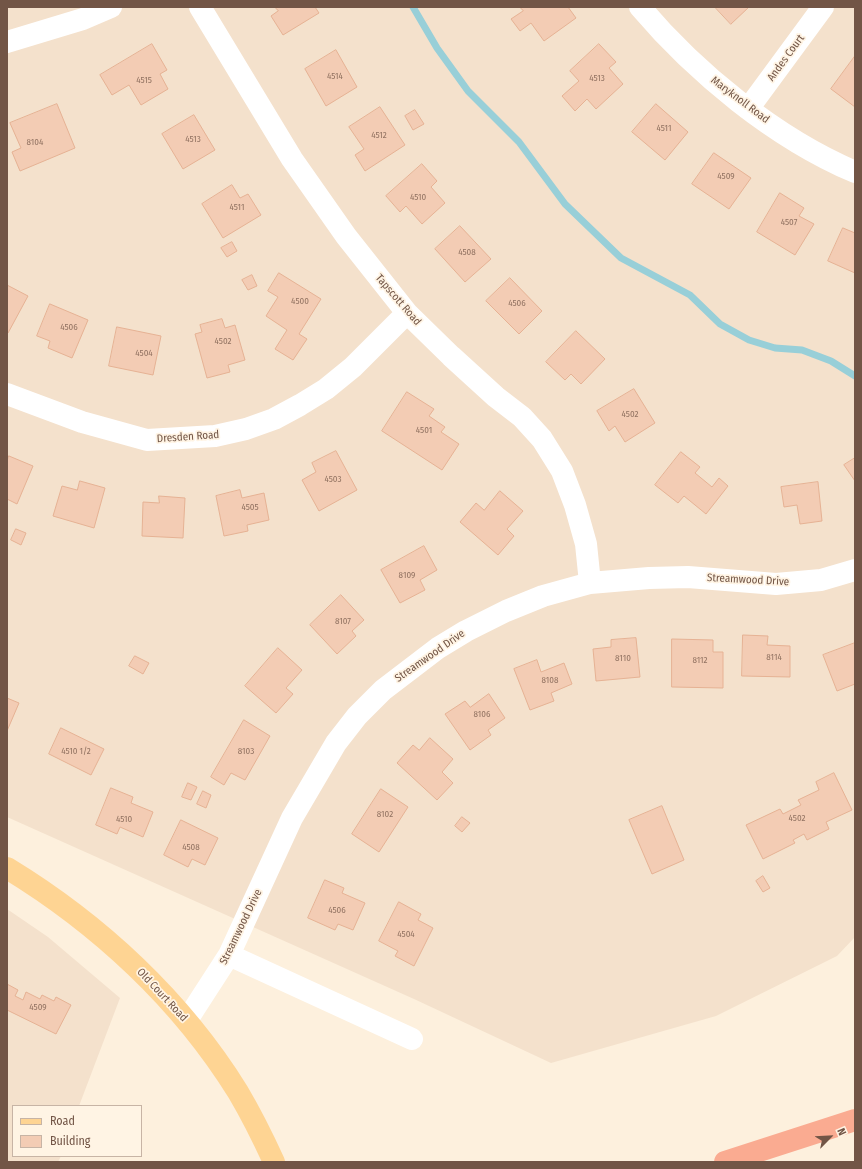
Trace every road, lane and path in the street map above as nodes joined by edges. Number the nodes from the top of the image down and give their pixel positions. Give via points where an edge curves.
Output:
1 (111, 7) edge
2 (200, 7) edge
3 (640, 7) edge
4 (823, 7) edge
5 (7, 42) edge
6 (748, 109) junction
7 (855, 172) edge
8 (407, 313) junction
9 (7, 394) edge
10 (855, 570) edge
11 (590, 584) junction
12 (7, 868) edge
13 (229, 955) junction
14 (187, 1020) junction
15 (412, 1039) dead end
16 (855, 1120) edge
17 (274, 1162) edge
18 (725, 1162) edge

1 - 5 street via 83,20
2 - 8 street, Tapscott Road via 292,159 346,236
3 - 6 street, Maryknoll Road via 679,49
4 - 6 street, Andes Court
6 - 7 street, Maryknoll Road via 828,160
8 - 9 street, Dresden Road via 353,367 326,389 274,420 215,436 148,440 82,422
8 - 11 street, Tapscott Road via 496,397 522,416 542,439 562,471 575,505 586,544
10 - 11 street, Streamwood Drive via 821,580 776,584 649,578
11 - 13 street, Streamwood Drive via 543,596 466,631 408,670 357,716 336,743 292,818
12 - 14 main road, Old Court Road via 46,893 96,931 144,975
13 - 14 street, Streamwood Drive
13 - 15 street
14 - 17 main road, Old Court Road via 238,1093
16 - 18 highway

